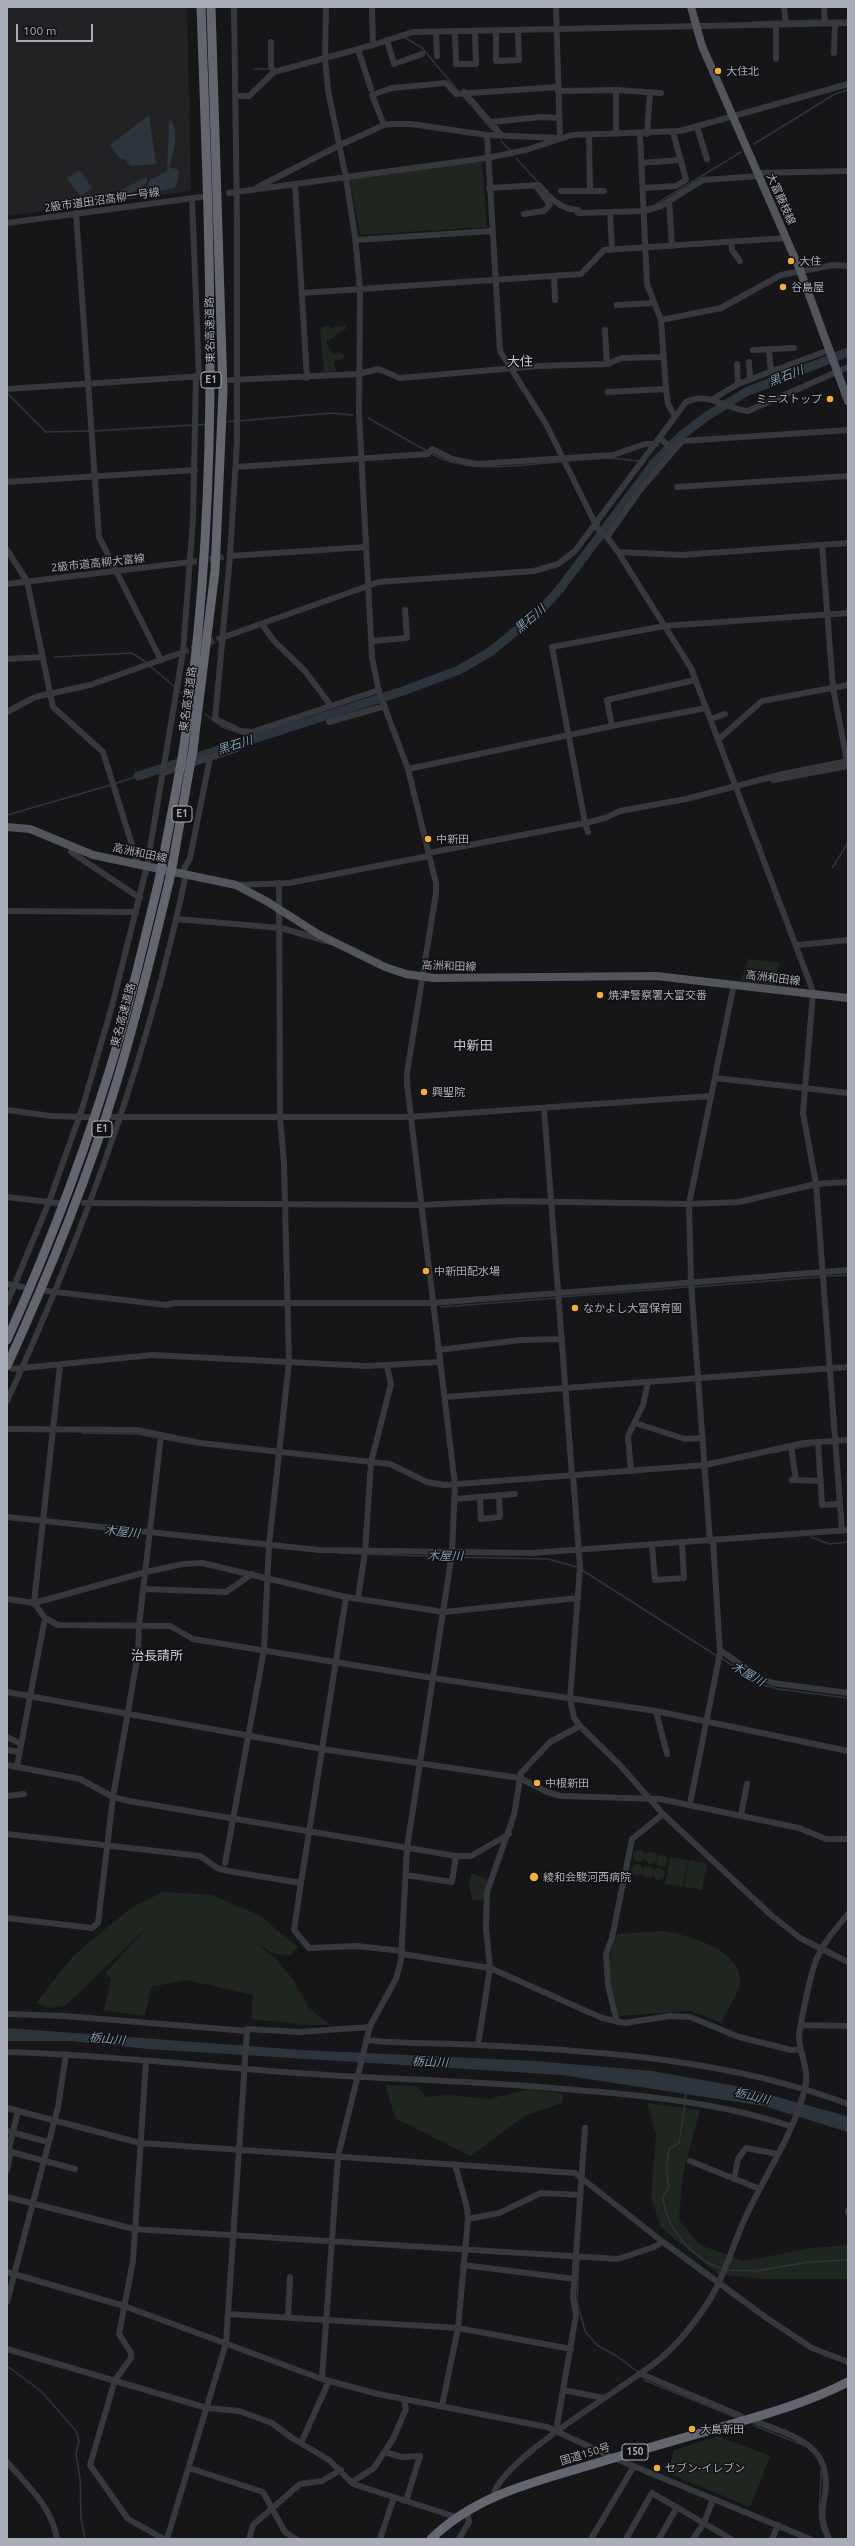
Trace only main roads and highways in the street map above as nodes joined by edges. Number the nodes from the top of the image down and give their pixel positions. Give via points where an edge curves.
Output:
1 (201, 7) edge
2 (211, 7) edge
3 (691, 7) edge
4 (848, 401) edge
5 (7, 827) edge
6 (848, 998) edge
7 (7, 1340) edge
8 (10, 1367) edge
9 (848, 2382) edge
10 (431, 2539) edge

1 - 7 highway, 東名高速道路 / E1, bridge via 209,215 211,449 200,617 184,752 159,880 121,1031 101,1096 48,1244
2 - 8 highway, 東名高速道路 / E1, bridge via 223,398 215,571 193,750 169,882 148,970 101,1131
3 - 4 main road, 大富藤枝線 via 695,26 800,270
5 - 6 main road, 高洲和田線 via 30,829 93,855 236,885 333,942 385,967 422,977 656,976
9 - 10 highway, 国道150号 / 150 via 810,2400 493,2497 456,2517

